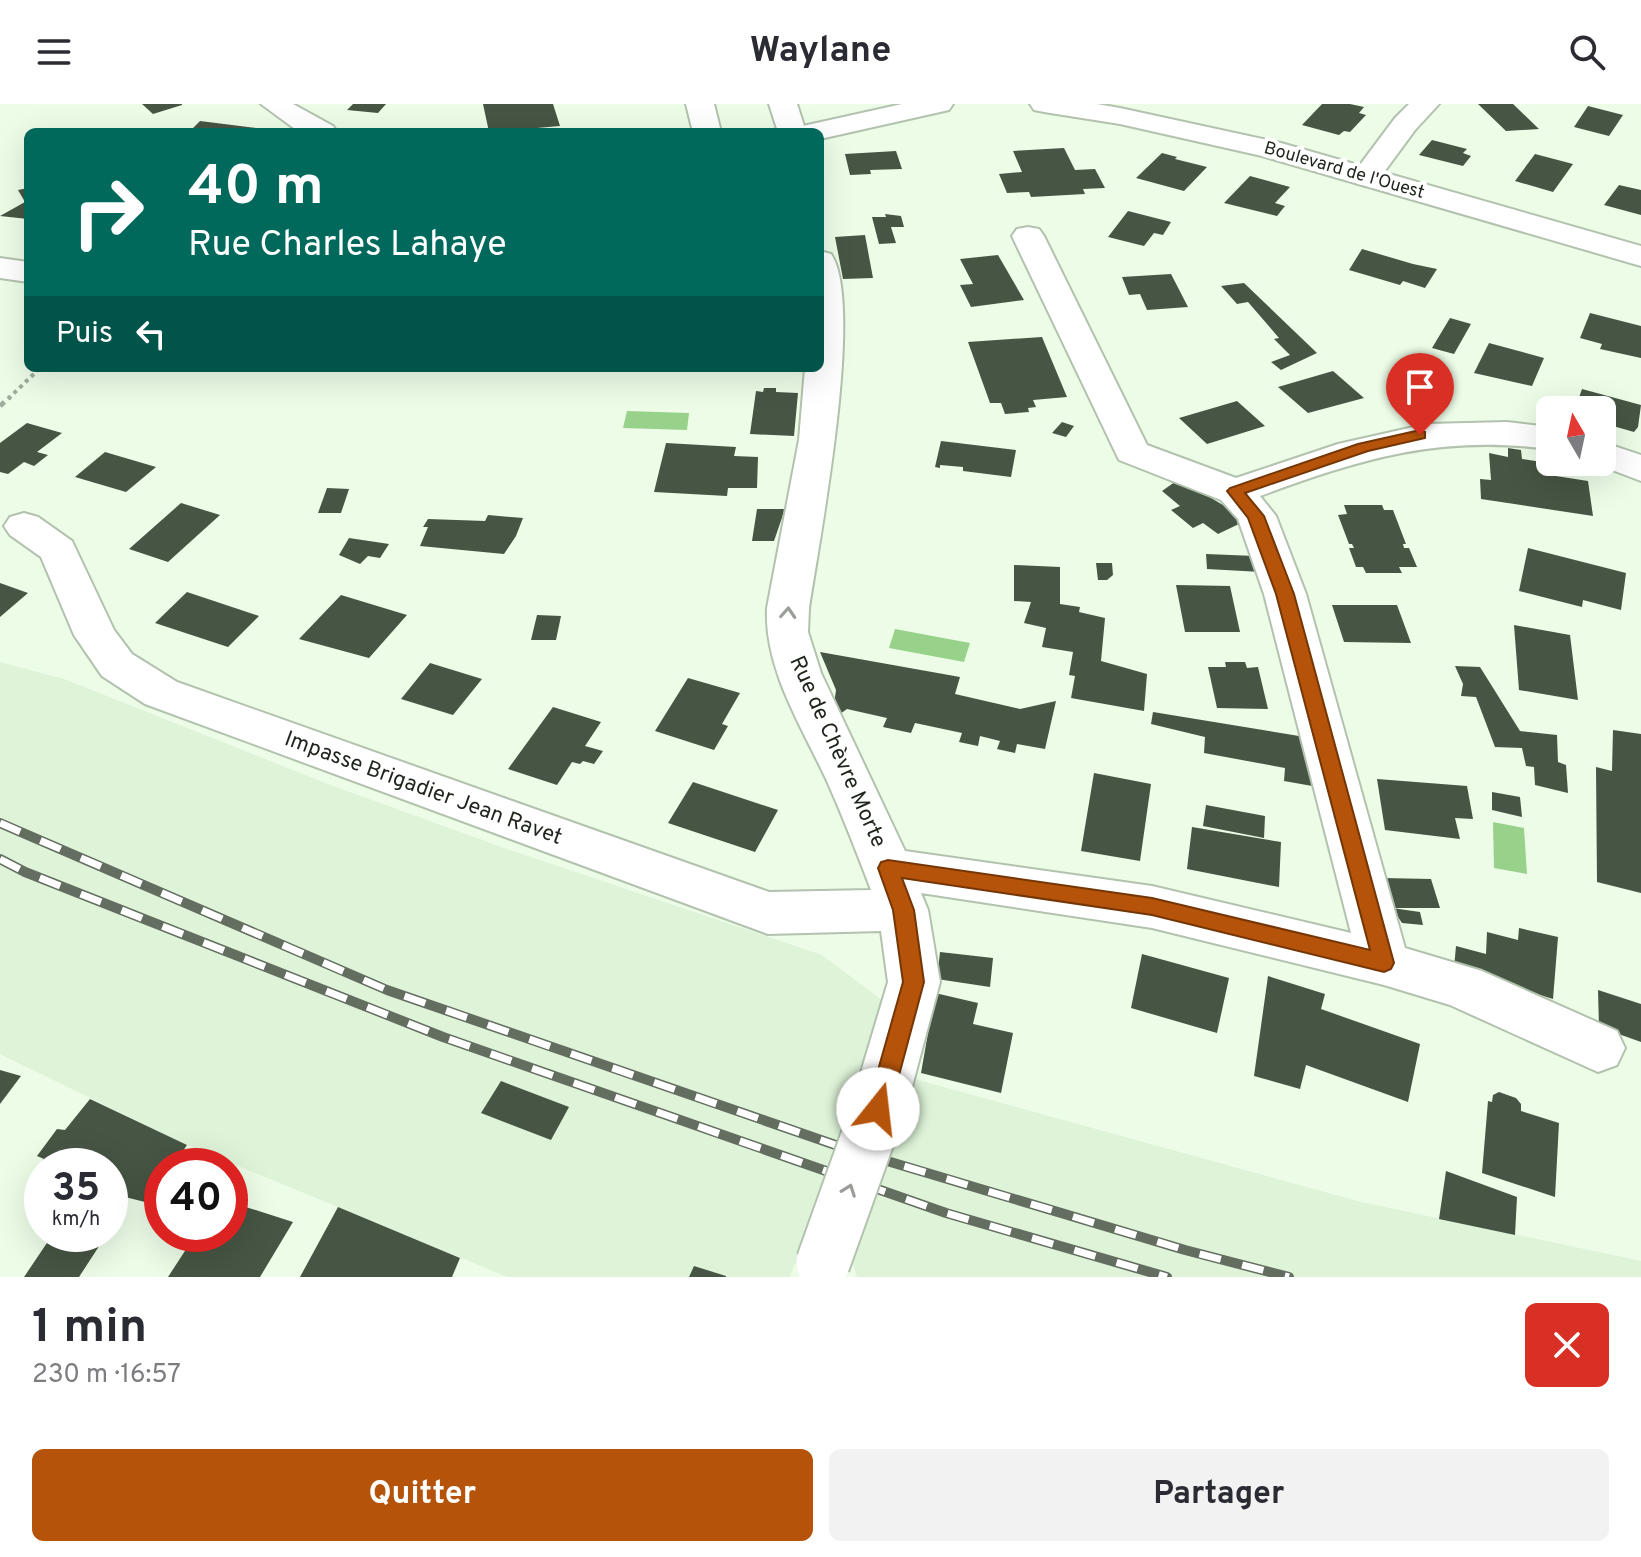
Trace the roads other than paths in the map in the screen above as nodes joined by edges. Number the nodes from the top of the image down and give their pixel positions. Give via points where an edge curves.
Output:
1 (275, 104) edge
2 (700, 104) edge
3 (783, 104) edge
4 (939, 104) edge
5 (1044, 104) edge
6 (1425, 104) edge
7 (314, 128) edge
8 (706, 128) edge
9 (791, 128) edge
10 (824, 130) edge
11 (1366, 177) junction
12 (1028, 236) dead end
13 (1641, 256) edge
14 (0, 268) edge
15 (24, 271) edge
16 (824, 281) edge
17 (824, 352) edge
18 (822, 372) edge
19 (1536, 436) edge
20 (1616, 459) edge
21 (1641, 469) edge
22 (1235, 491) junction
23 (24, 526) dead end
24 (896, 889) junction
25 (1384, 963) junction
26 (1598, 1048) dead end
27 (821, 1270) edge

1 - 7 street
2 - 8 street
3 - 9 street
4 - 10 street
5 - 11 street, Boulevard de l'Ouest via 1181,126
6 - 11 street
11 - 13 street, Boulevard de l'Ouest
12 - 22 street via 1132,452
14 - 15 street
17 -> 16 street, Rue de Chèvre Morte
24 -> 18 street, Rue de Chèvre Morte via 799,673 787,632
19 - 22 street via 1490,431 1420,435 1363,448
20 - 21 street
22 - 25 street via 1256,516 1285,594
23 - 24 street, Impasse Brigadier Jean Ravet via 58,550 95,635 117,665 161,693 768,913
24 - 25 street, Impasse Brigadier Jean Ravet via 1152,907
27 -> 24 street, Rue de Chèvre Morte, bridge via 878,1109 914,982
25 - 26 street, Impasse Brigadier Jean Ravet via 1463,987

